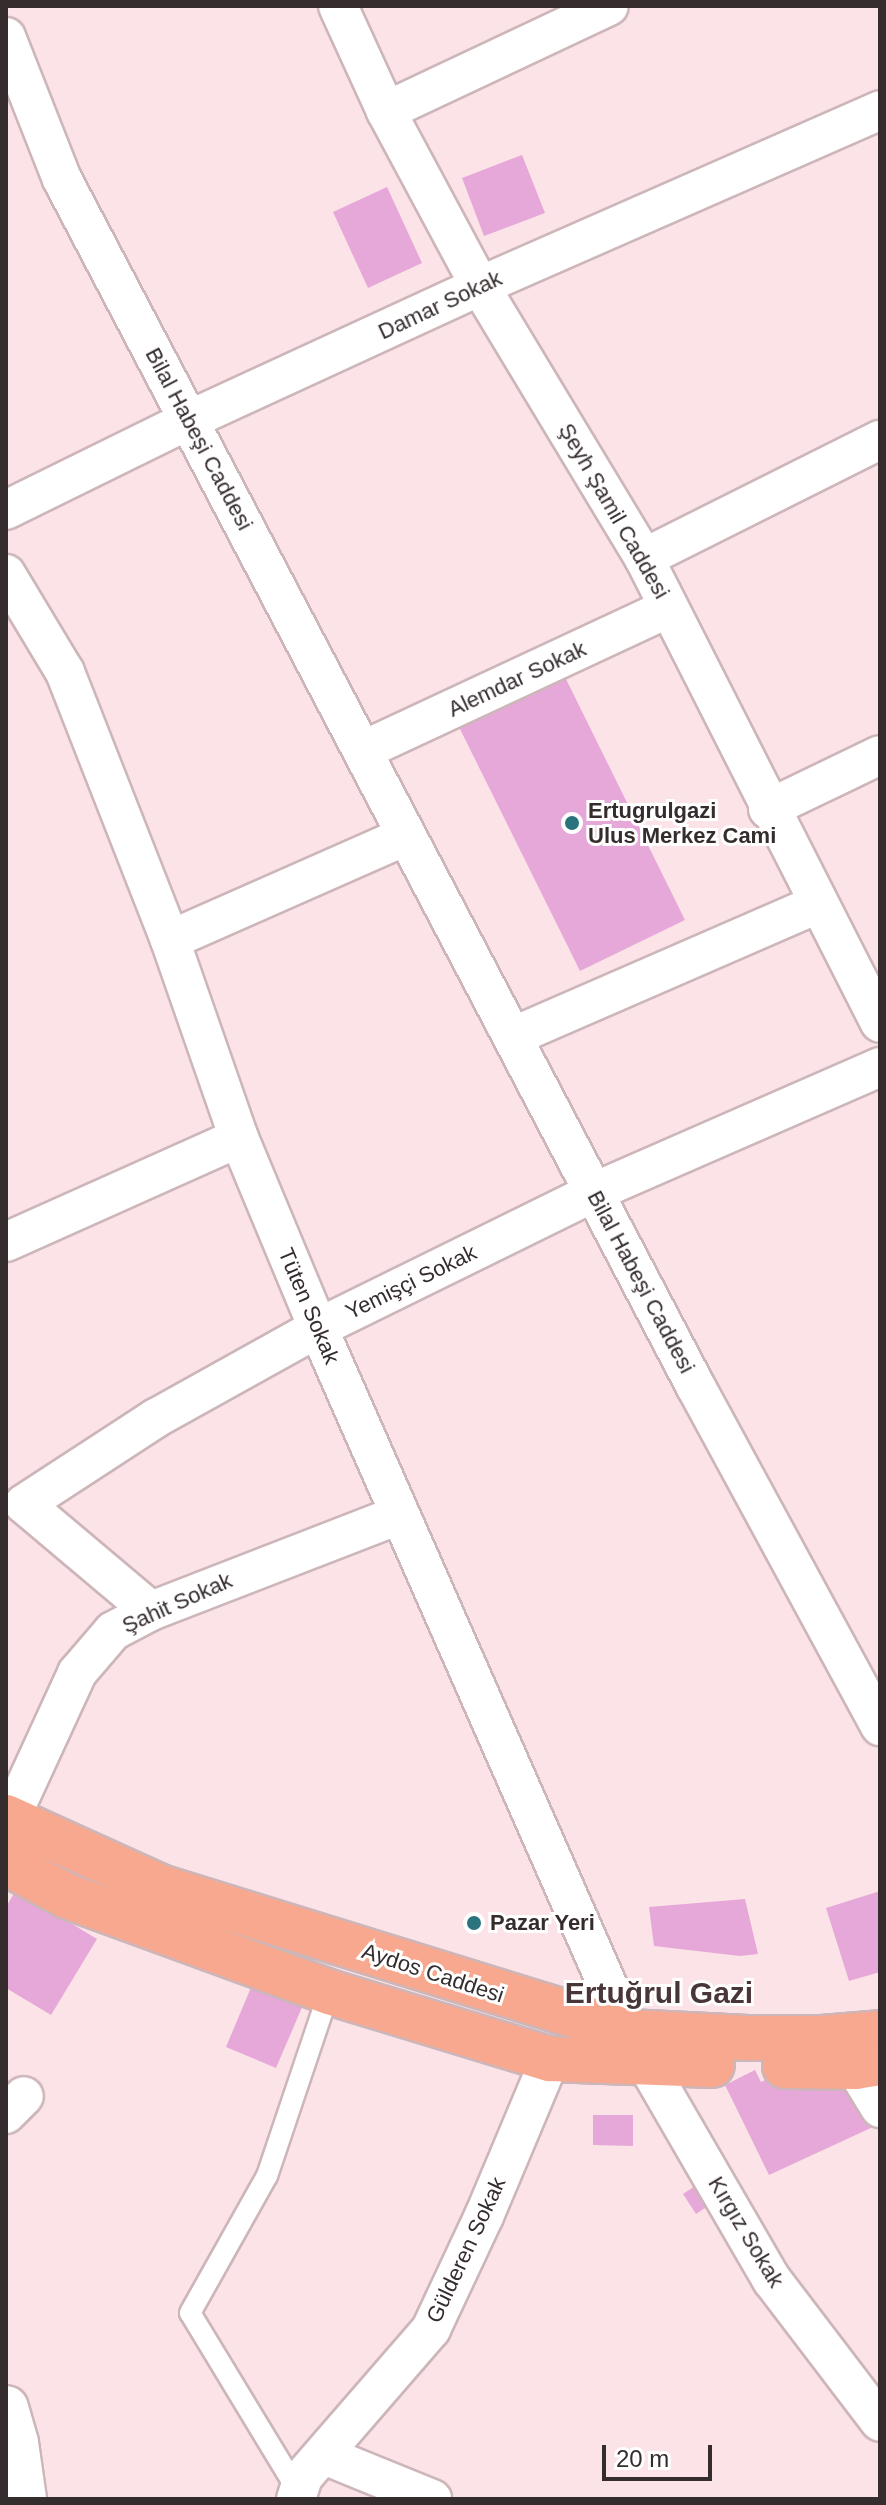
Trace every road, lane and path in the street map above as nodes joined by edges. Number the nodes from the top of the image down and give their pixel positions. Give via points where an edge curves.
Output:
1 (338, 6) edge
2 (609, 6) edge
3 (6, 37) edge
4 (880, 110) edge
5 (386, 111) junction
6 (480, 286) junction
7 (189, 420) junction
8 (880, 440) edge
9 (6, 510) edge
10 (644, 558) junction
11 (6, 574) edge
12 (669, 608) junction
13 (364, 750) junction
14 (880, 755) edge
15 (768, 809) junction
16 (406, 836) junction
17 (818, 904) junction
18 (170, 940) junction
19 (880, 1023) edge
20 (514, 1036) junction
21 (880, 1067) edge
22 (239, 1138) junction
23 (594, 1192) junction
24 (6, 1242) edge
25 (318, 1328) junction
26 (15, 1495) edge
27 (399, 1515) junction
28 (151, 1611) junction
29 (880, 1726) edge
30 (8, 1818) edge
31 (6, 1863) edge
32 (329, 1992) junction
33 (880, 2033) edge
34 (638, 2048) junction
35 (550, 2059) junction
36 (868, 2065) edge
37 (880, 2108) edge
38 (6, 2408) edge
39 (880, 2422) edge
40 (324, 2455) junction
41 (298, 2495) edge
42 (24, 2499) edge
43 (432, 2499) edge

1 - 5 street, Şeyh Şamil Caddesi
2 - 5 street
3 - 7 street, Bilal Habeşi Caddesi via 62,179
4 - 6 street, Damar Sokak
5 - 6 street, Şeyh Şamil Caddesi
6 - 7 street, Damar Sokak
6 - 10 street, Şeyh Şamil Caddesi
7 - 9 street, Damar Sokak
7 - 13 street, Bilal Habeşi Caddesi
8 - 10 street
10 - 12 street, Şeyh Şamil Caddesi
11 - 18 street, Tüten Sokak via 65,672
12 - 13 street, Alemdar Sokak
12 - 15 street, Şeyh Şamil Caddesi
13 - 16 street, Bilal Habeşi Caddesi
14 - 15 street
15 - 17 street, Şeyh Şamil Caddesi
16 - 18 street
16 - 20 street, Bilal Habeşi Caddesi
17 - 19 street, Şeyh Şamil Caddesi
17 - 20 street
18 - 22 street, Tüten Sokak
20 - 23 street, Bilal Habeşi Caddesi
21 - 23 street, Yemişçi Sokak
22 - 24 street
22 - 25 street, Tüten Sokak
23 - 25 street, Yemişçi Sokak
23 - 29 street, Bilal Habeşi Caddesi
25 - 26 street, Yemişçi Sokak
25 - 27 street, Tüten Sokak
26 - 28 street, Yemişçi Sokak
27 - 28 street, Şahit Sokak
27 - 34 street, Tüten Sokak
28 - 30 street, Şahit Sokak via 113,1631 77,1673
30 - 34 main road, Aydos Caddesi via 160,1887
31 - 32 main road, Aydos Caddesi via 67,1896
32 - 35 main road, Aydos Caddesi
32 - 41 lane via 267,2176 190,2313
33 - 34 main road, Aydos Caddesi
34 - 35 main road, Aydos Caddesi
34 - 36 main road, Aydos Caddesi
34 - 39 street, Kırgız Sokak via 772,2280
35 - 40 street, Gülderen Sokak via 431,2329
36 - 37 street
38 - 42 street
40 - 41 street, Gülderen Sokak via 303,2477
40 - 43 street

